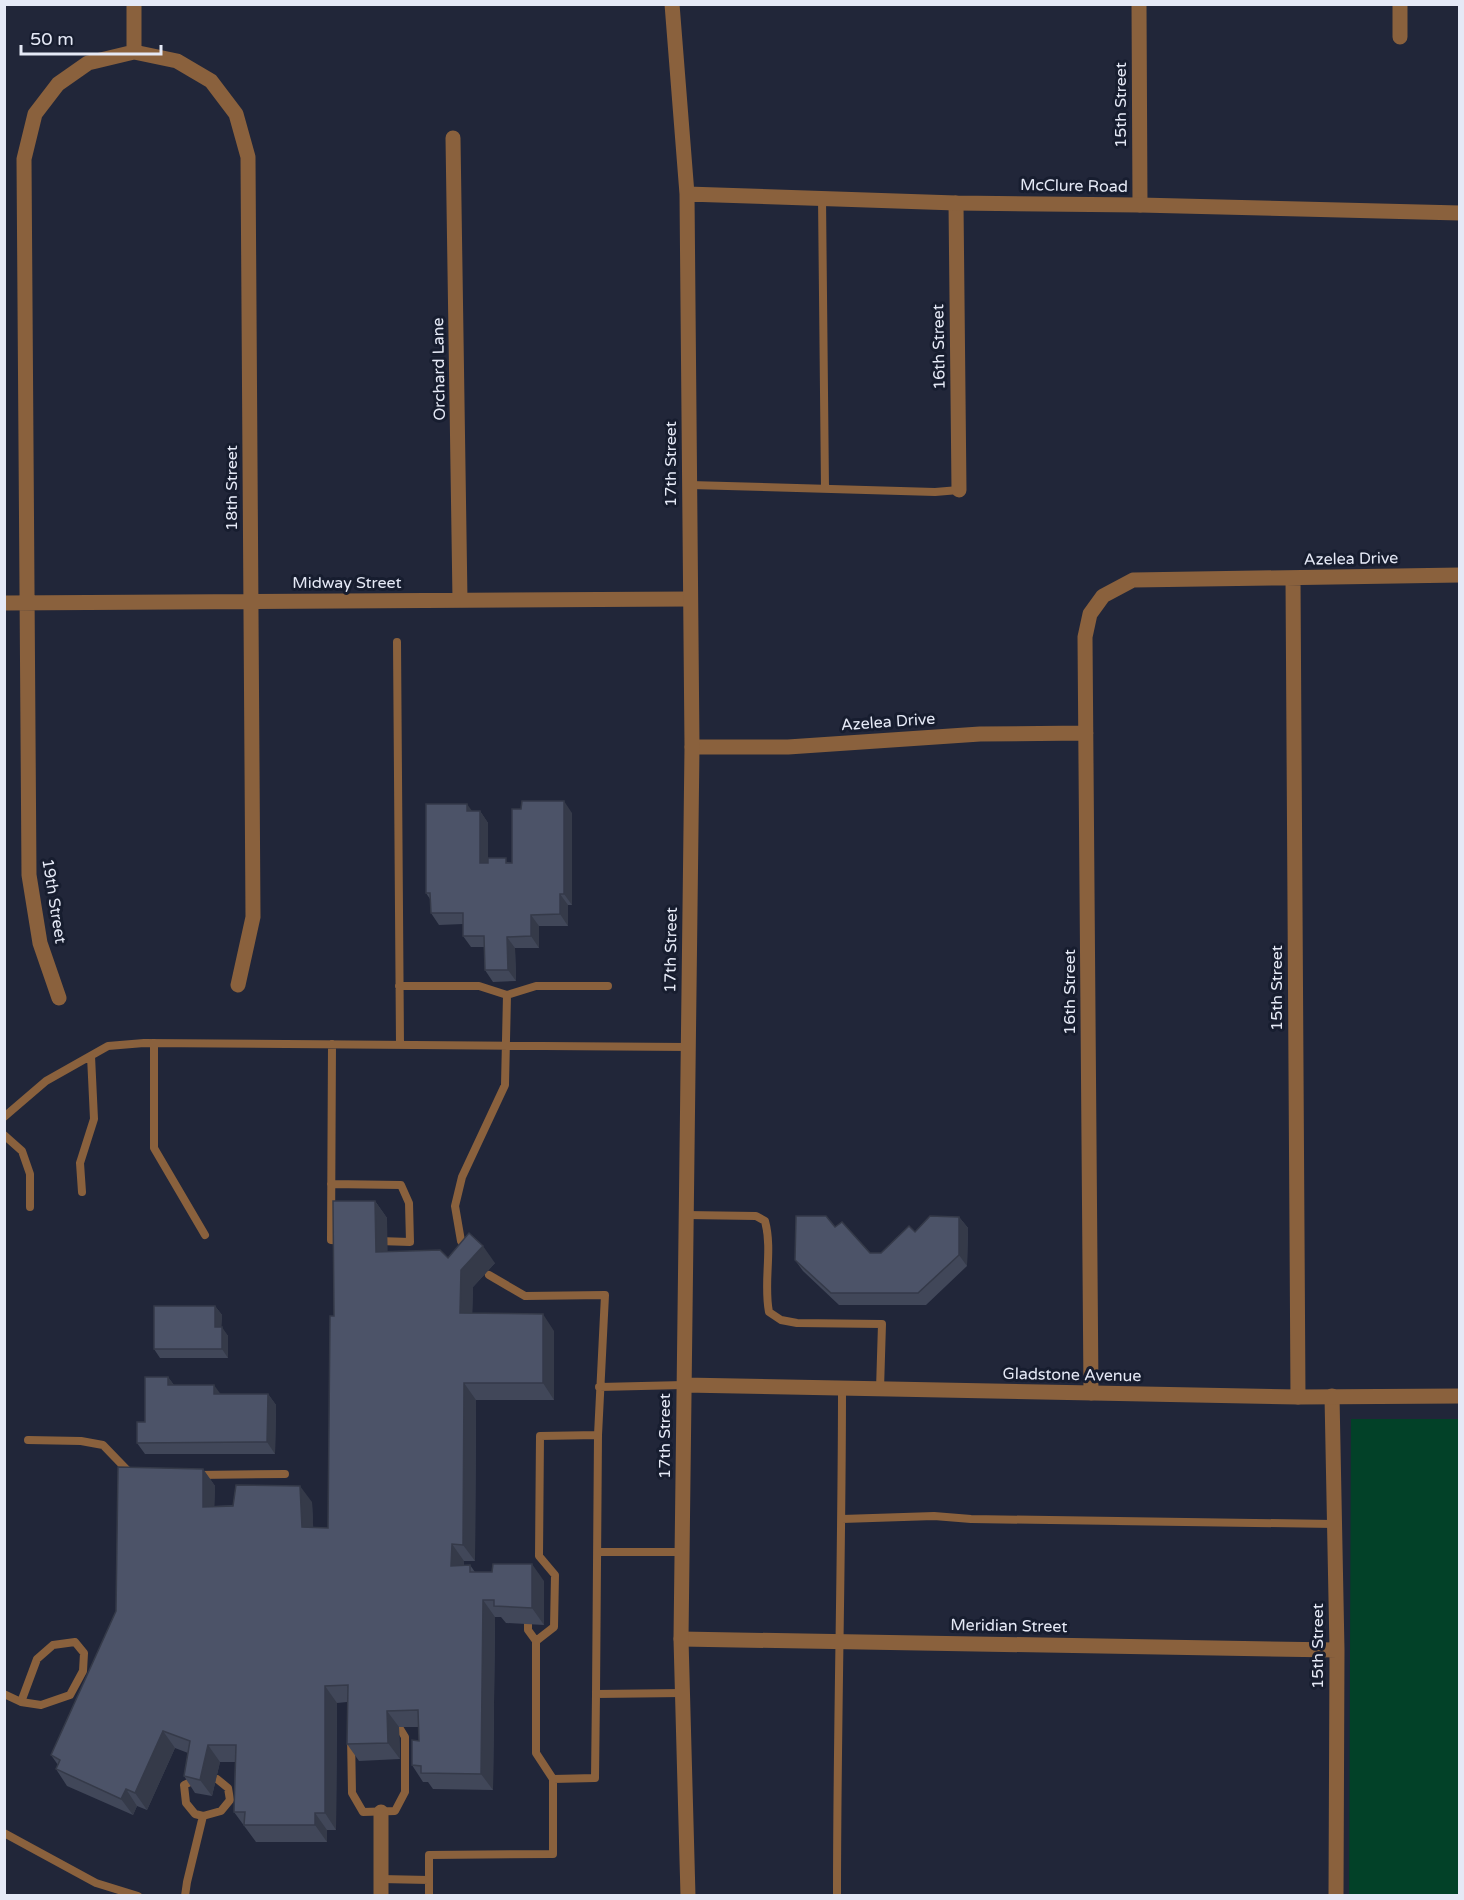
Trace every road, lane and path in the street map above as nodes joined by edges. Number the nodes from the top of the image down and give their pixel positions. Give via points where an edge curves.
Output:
1 (134, 4) edge
2 (672, 4) edge
3 (1139, 4) edge
4 (1400, 4) edge
5 (1400, 37) dead end
6 (134, 52) junction
7 (453, 138) dead end
8 (687, 194) junction
9 (822, 198) junction
10 (956, 203) junction
11 (1140, 205) junction
12 (1460, 213) edge
13 (690, 485) junction
14 (825, 489) junction
15 (959, 490) joint
16 (1460, 575) edge
17 (1293, 578) junction
18 (1103, 596) joint
19 (690, 599) junction
20 (460, 600) junction
21 (250, 602) junction
22 (4, 603) edge
23 (28, 603) junction
24 (397, 642) dead end
25 (1086, 733) junction
26 (692, 747) junction
27 (238, 986) dead end
28 (399, 986) junction
29 (608, 986) dead end
30 (507, 995) junction
31 (59, 998) dead end
32 (154, 1043) junction
33 (332, 1044) junction
34 (400, 1045) junction
35 (506, 1046) junction
36 (688, 1047) junction
37 (91, 1056) junction
38 (4, 1117) edge
39 (4, 1135) edge
40 (331, 1184) junction
41 (82, 1192) dead end
42 (30, 1207) dead end
43 (686, 1215) junction
44 (205, 1235) dead end
45 (353, 1241) edge
46 (365, 1241) edge
47 (473, 1255) edge
48 (489, 1275) dead end
49 (684, 1385) junction
50 (600, 1388) junction
51 (842, 1388) junction
52 (880, 1389) junction
53 (1091, 1393) junction
54 (1332, 1396) junction
55 (1460, 1396) edge
56 (1298, 1397) junction
57 (598, 1435) junction
58 (28, 1440) dead end
59 (190, 1474) edge
60 (285, 1474) dead end
61 (143, 1475) edge
62 (842, 1520) junction
63 (1334, 1524) junction
64 (682, 1551) junction
65 (597, 1552) junction
66 (528, 1609) edge
67 (681, 1639) junction
68 (536, 1641) junction
69 (841, 1641) junction
70 (1336, 1650) junction
71 (682, 1693) junction
72 (4, 1694) edge
73 (596, 1694) junction
74 (21, 1702) junction
75 (553, 1779) junction
76 (381, 1812) junction
77 (203, 1816) junction
78 (4, 1833) edge
79 (381, 1879) junction
80 (429, 1880) junction
81 (138, 1896) edge
82 (185, 1896) edge
83 (381, 1896) edge
84 (429, 1896) edge
85 (688, 1896) edge
86 (837, 1896) edge
87 (1336, 1896) edge

1 - 6 street
2 - 8 street, 17th Street
3 - 11 street, 15th Street
4 - 5 street
6 - 21 street, 18th Street via 177,61 211,81 236,114 248,157
6 - 23 street, 19th Street via 88,63 58,84 35,114 24,159
7 - 20 street, Orchard Lane
8 - 9 street, McClure Road
8 - 13 street, 17th Street
9 - 10 street, McClure Road
9 - 14 lane
10 - 11 street, McClure Road
10 - 15 street, 16th Street
11 - 12 street, McClure Road
13 - 14 lane
13 - 19 street, 17th Street
14 - 15 lane
16 - 17 street, Azelea Drive
17 - 18 street, Azelea Drive via 1133,580
17 - 56 street, 15th Street
18 - 25 street, 16th Street via 1090,614 1084,638
19 - 20 street, Midway Street
19 - 26 street, 17th Street
20 - 21 street, Midway Street
21 - 23 street, Midway Street
21 - 27 street, 18th Street via 253,917
22 - 23 street, Midway Street
23 - 31 street, 19th Street via 28,875 40,943
24 - 28 lane
25 - 26 street, Azelea Drive via 980,734 788,747
25 - 53 street, 16th Street
26 - 36 street, 17th Street
28 - 30 lane via 479,986
28 - 34 lane
29 - 30 lane via 536,986
30 - 35 lane
32 - 33 lane
32 - 37 lane via 108,1046
32 - 44 lane via 153,1148
33 - 34 lane
33 - 40 lane
34 - 35 lane
35 - 36 lane
35 - 47 lane via 505,1085 462,1177 455,1206 461,1240
36 - 43 street, 17th Street
37 - 38 lane via 46,1081
37 - 41 lane via 94,1119 80,1164
39 - 42 lane via 22,1151 30,1174
40 - 45 lane via 331,1240
40 - 46 lane via 401,1185 409,1203 410,1242
43 - 49 street, 17th Street
43 - 52 lane via 756,1216 765,1221 770,1237 766,1296 770,1312 781,1320 882,1324
48 - 50 lane via 525,1296 605,1295
49 - 50 lane
49 - 51 street, Gladstone Avenue
49 - 64 street, 17th Street
50 - 57 lane
51 - 52 street, Gladstone Avenue
51 - 62 lane
52 - 53 street, Gladstone Avenue
53 - 56 street, Gladstone Avenue
54 - 55 street, Gladstone Avenue
54 - 56 street, Gladstone Avenue
54 - 63 street, 15th Street
57 - 65 lane
57 - 68 lane via 540,1436 536,1559 555,1575 554,1627
58 - 61 lane via 103,1445 131,1475
59 - 60 lane
62 - 63 lane via 934,1516
62 - 69 lane
63 - 70 street, 15th Street
64 - 65 lane
64 - 67 street, 17th Street
65 - 73 lane
66 - 68 lane via 528,1630
67 - 69 street, Meridian Street
67 - 71 street, 17th Street
68 - 75 lane via 536,1753
69 - 70 street, Meridian Street
69 - 86 lane
70 - 87 street, 15th Street
71 - 73 lane
71 - 85 street, 17th Street
72 - 74 lane
73 - 75 lane via 595,1778
74 - 74 lane via 37,1659 53,1645 75,1642 84,1653 83,1671 70,1695 41,1705
75 - 80 lane via 553,1854 429,1855
76 - 76 lane via 363,1812 352,1793 351,1736 363,1719 394,1719 405,1737 405,1792 395,1811
76 - 79 street
77 - 77 lane via 221,1811 230,1800 228,1788 217,1779 200,1778 184,1785 186,1803 195,1814
77 - 82 lane
78 - 81 lane via 96,1883
79 - 80 lane
79 - 83 street
80 - 84 lane

